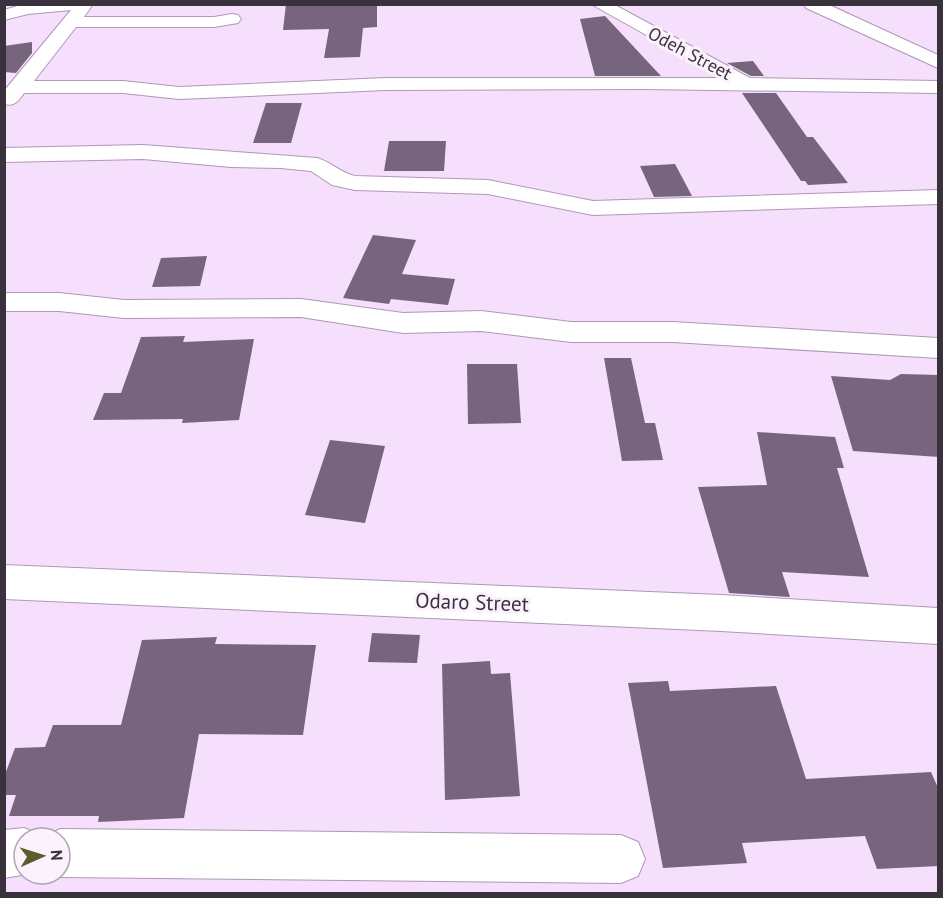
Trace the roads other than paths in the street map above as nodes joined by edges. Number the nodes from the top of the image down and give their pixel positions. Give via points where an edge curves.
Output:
1 (85, 4) edge
2 (599, 4) edge
3 (812, 4) edge
4 (74, 13) edge
5 (4, 15) edge
6 (232, 19) dead end
7 (939, 62) edge
8 (748, 83) junction
9 (20, 87) junction
10 (939, 87) edge
11 (4, 104) edge
12 (4, 155) edge
13 (939, 197) edge
14 (4, 302) edge
15 (939, 348) edge
16 (4, 582) edge
17 (939, 626) edge
18 (72, 853) edge
19 (621, 859) dead end

1 - 4 street
2 - 8 street, Odeh Street
3 - 7 street
4 - 5 street via 27,9
4 - 6 street via 214,22
4 - 9 street
8 - 9 street via 386,84 179,93 123,87
8 - 10 street
9 - 11 street
12 - 13 street via 143,152 281,161 317,165 340,180 356,183 488,187 593,208
14 - 15 street via 59,302 124,309 301,308 404,323 481,321 571,332 673,332
16 - 17 street, Odaro Street via 709,612
18 - 19 street

